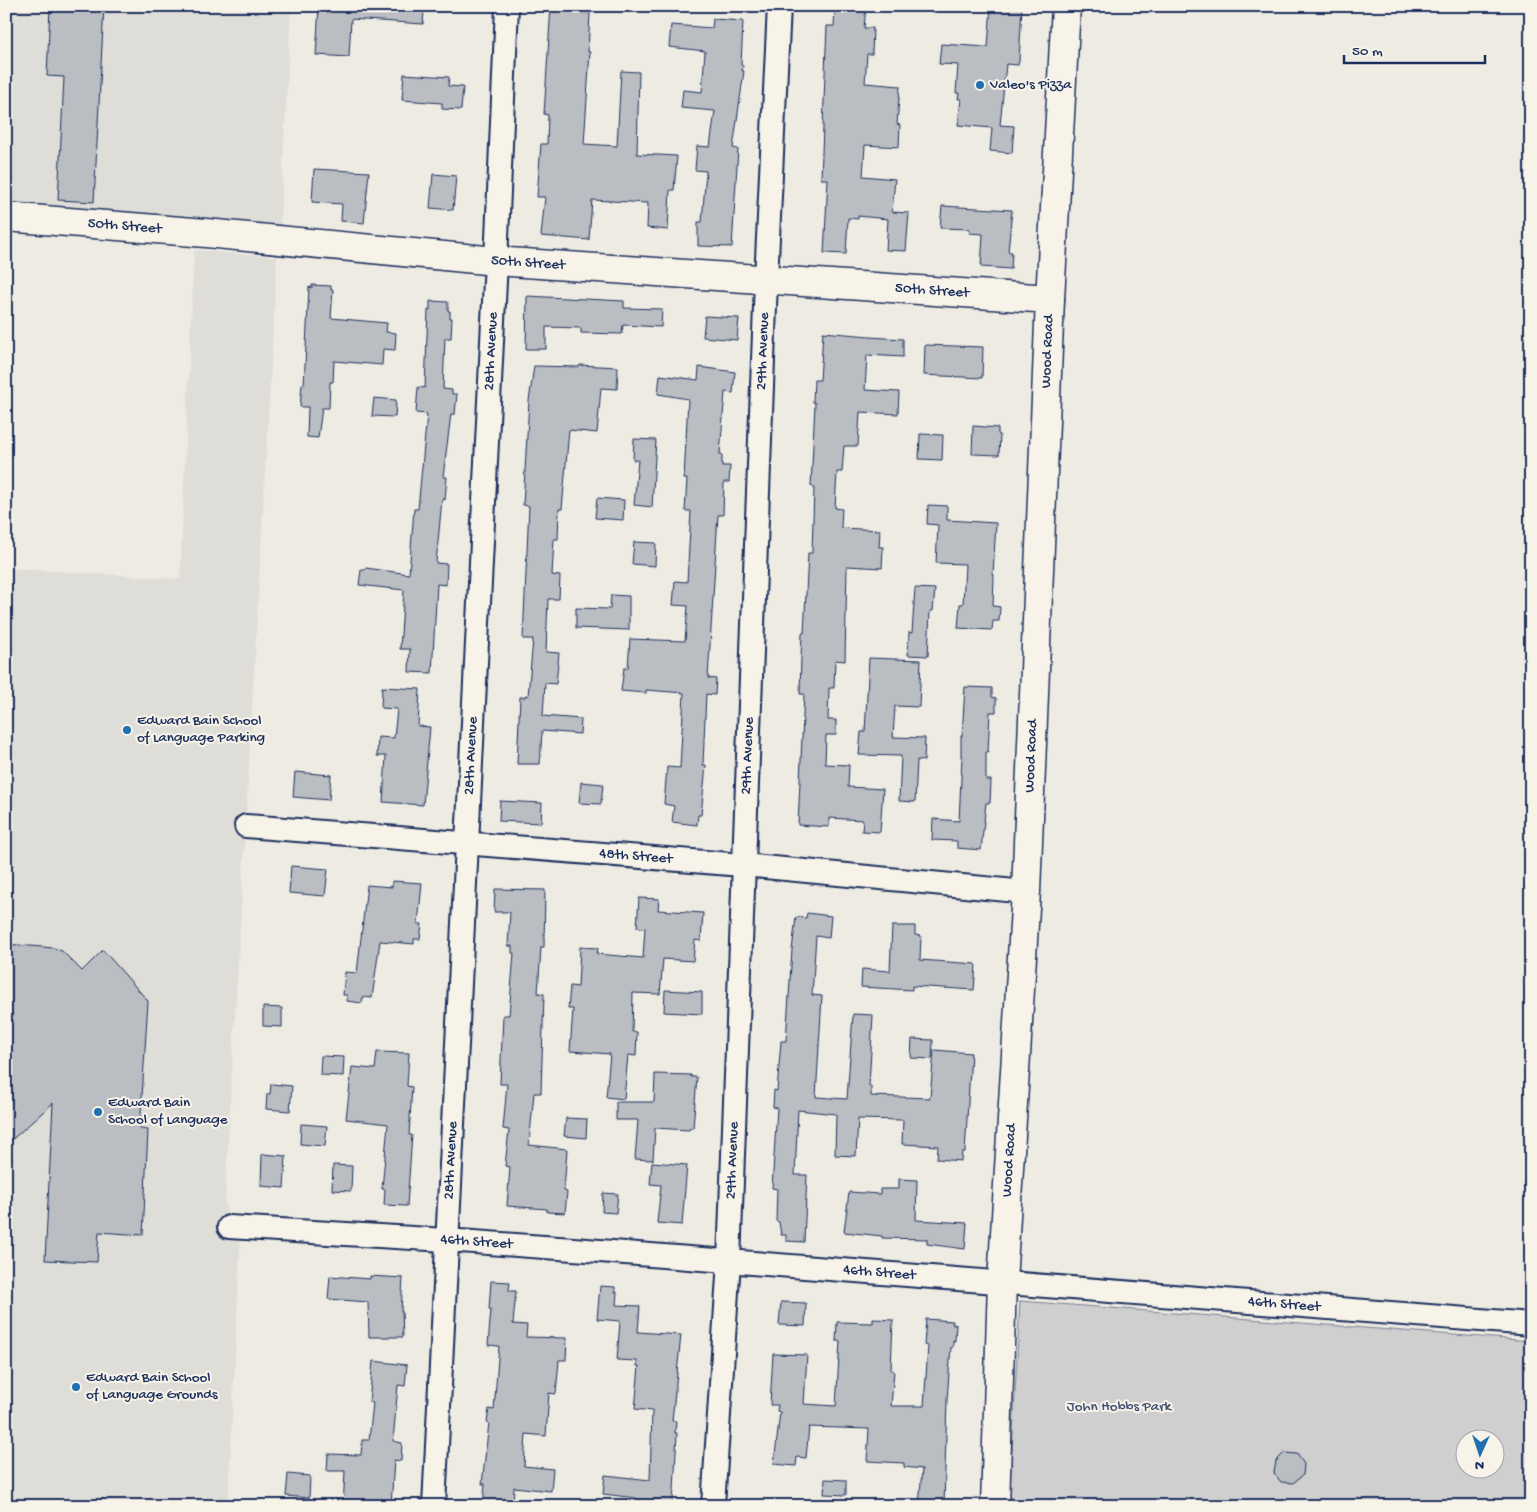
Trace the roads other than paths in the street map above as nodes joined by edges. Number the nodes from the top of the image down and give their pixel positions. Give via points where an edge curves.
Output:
1 (507, 6) edge
2 (779, 6) edge
3 (1066, 6) edge
4 (6, 217) edge
5 (496, 261) junction
6 (766, 280) junction
7 (1050, 299) junction
8 (246, 826) dead end
9 (467, 844) junction
10 (743, 865) junction
11 (1026, 892) junction
12 (229, 1227) dead end
13 (446, 1240) junction
14 (729, 1261) junction
15 (1002, 1282) junction
16 (1531, 1324) edge
17 (434, 1506) edge
18 (713, 1506) edge
19 (995, 1506) edge

1 - 5 street, 28th Avenue
2 - 6 street, 29th Avenue
3 - 7 street, Wood Road
4 - 5 street, 50th Street
5 - 6 street, 50th Street
5 - 9 street, 28th Avenue
6 - 7 street, 50th Street
6 - 10 street, 29th Avenue
7 - 11 street, Wood Road
8 - 9 street, 48th Street
9 - 10 street, 48th Street
9 - 13 street, 28th Avenue
10 - 11 street, 48th Street
10 - 14 street, 29th Avenue
11 - 15 street, Wood Road
12 - 13 street, 46th Street
13 - 14 street, 46th Street
13 - 17 street, 28th Avenue
14 - 15 street, 46th Street
14 - 18 street, 29th Avenue
15 - 16 street, 46th Street
15 - 19 street, Wood Road

